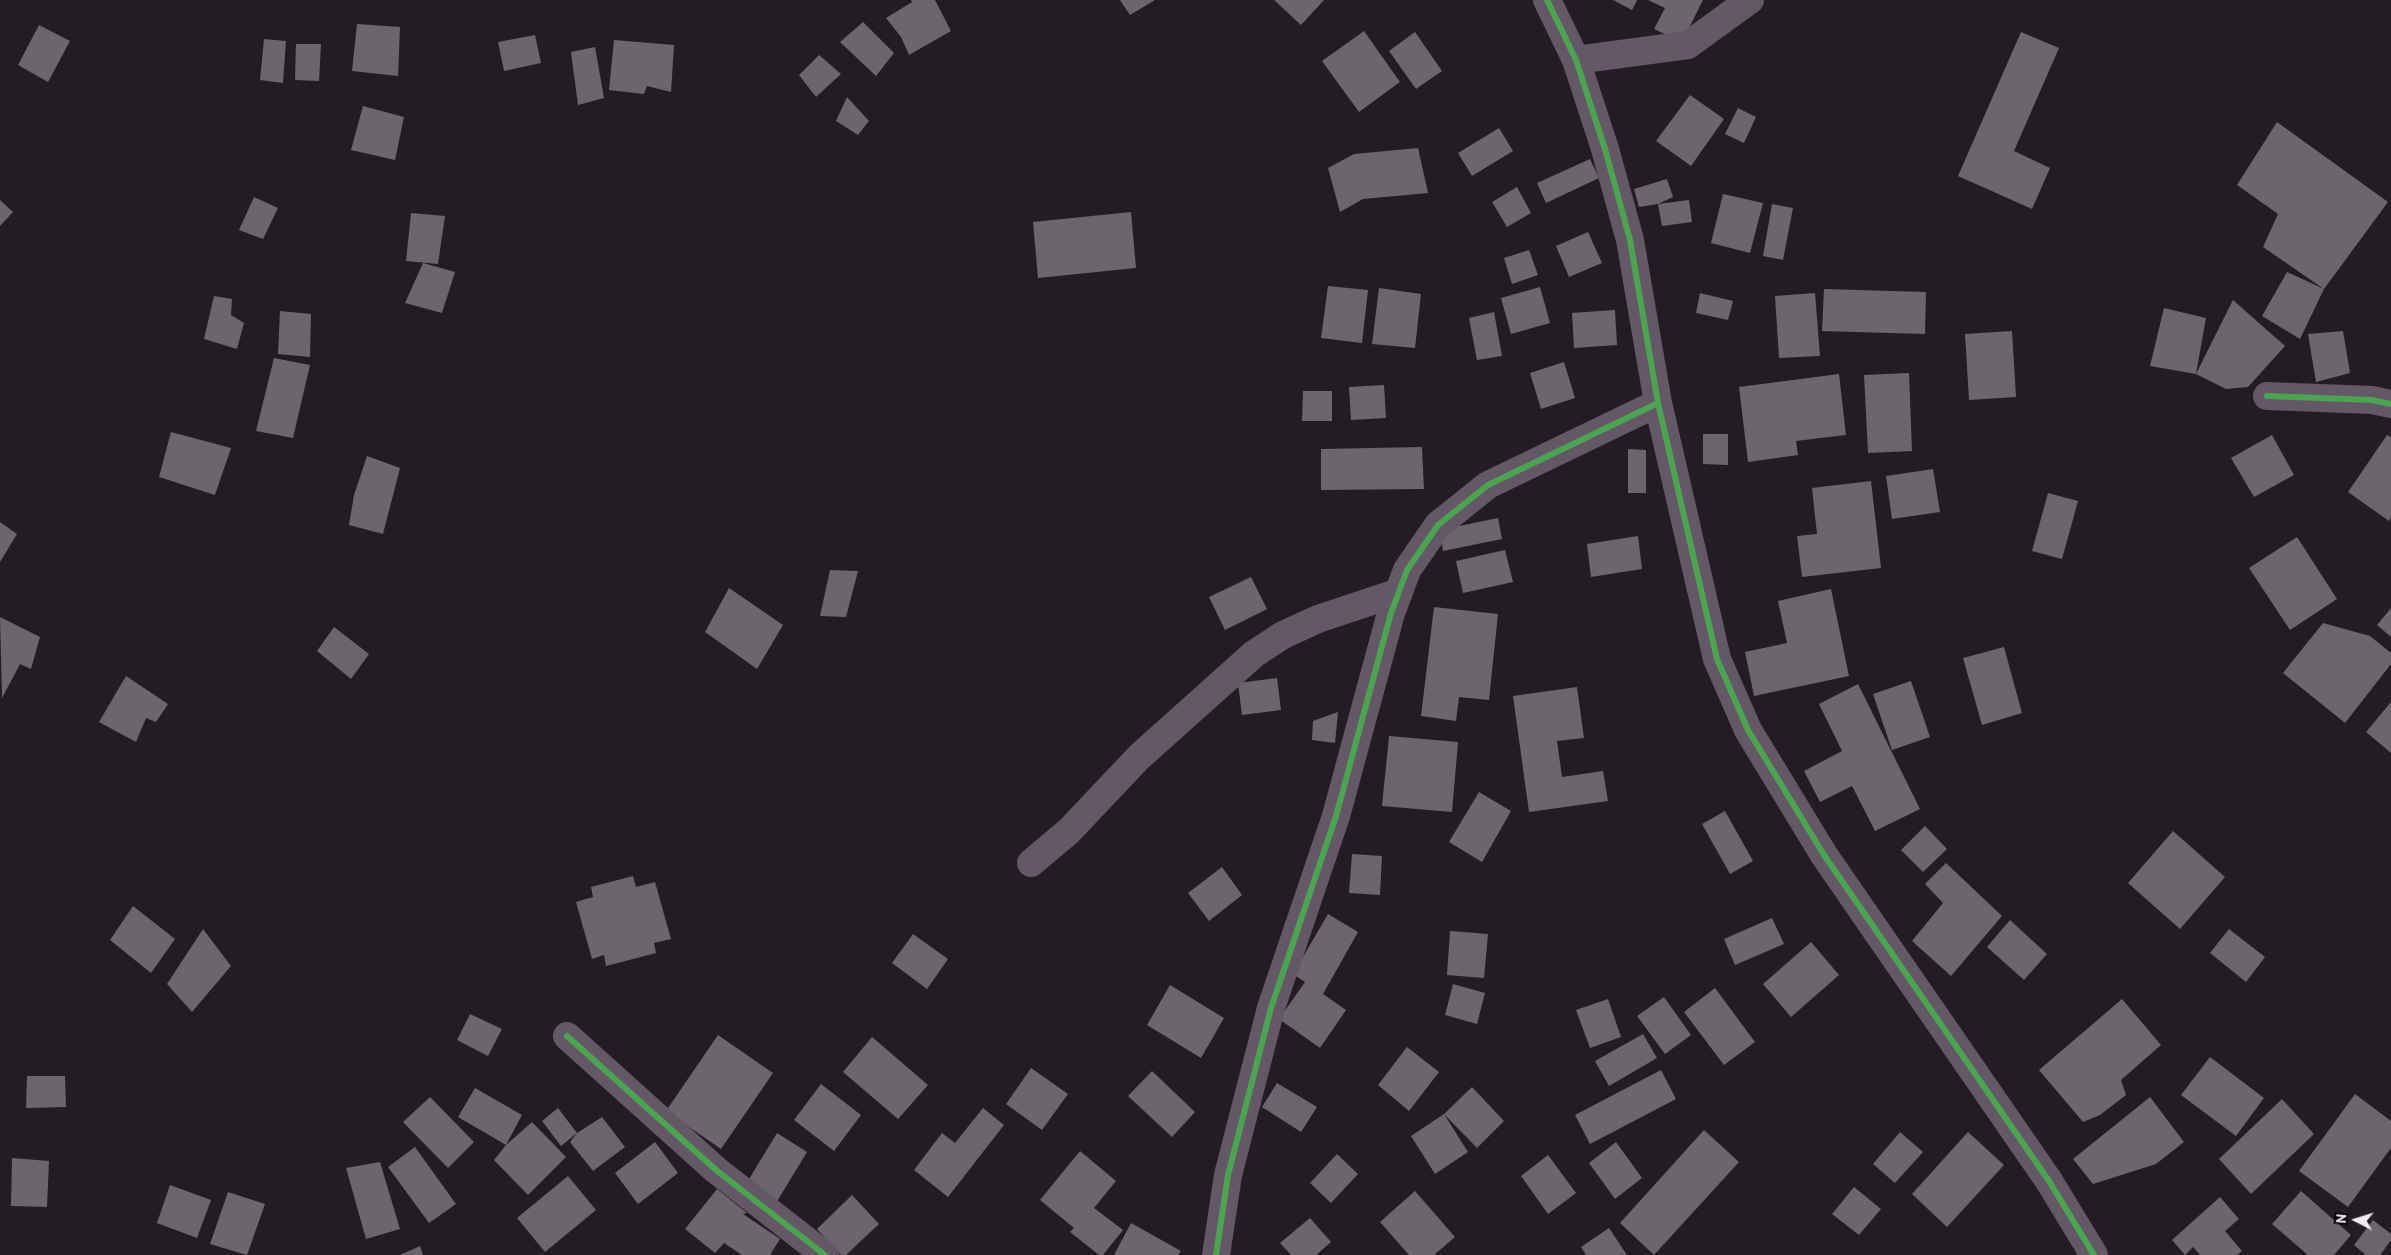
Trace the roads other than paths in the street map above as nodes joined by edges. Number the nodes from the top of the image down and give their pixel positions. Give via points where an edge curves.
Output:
1 (1547, 0) edge
2 (1750, 0) edge
3 (1576, 60) junction
4 (2267, 396) dead end
5 (1658, 404) junction
6 (2391, 404) edge
7 (1399, 592) junction
8 (1031, 863) dead end
9 (567, 1036) dead end
10 (825, 1255) edge
11 (1216, 1255) edge
12 (2094, 1255) edge

1 - 3 street
2 - 3 street via 1688,45
3 - 5 street via 1630,240
4 - 6 street via 2372,400
5 - 7 street via 1488,485 1438,525 1407,570
5 - 12 street via 1717,659 1748,730 1824,855 2049,1181
7 - 8 street via 1318,618 1254,654 1139,757 1069,832
7 - 11 street via 1336,816 1271,1008 1228,1176
9 - 10 street via 716,1170

